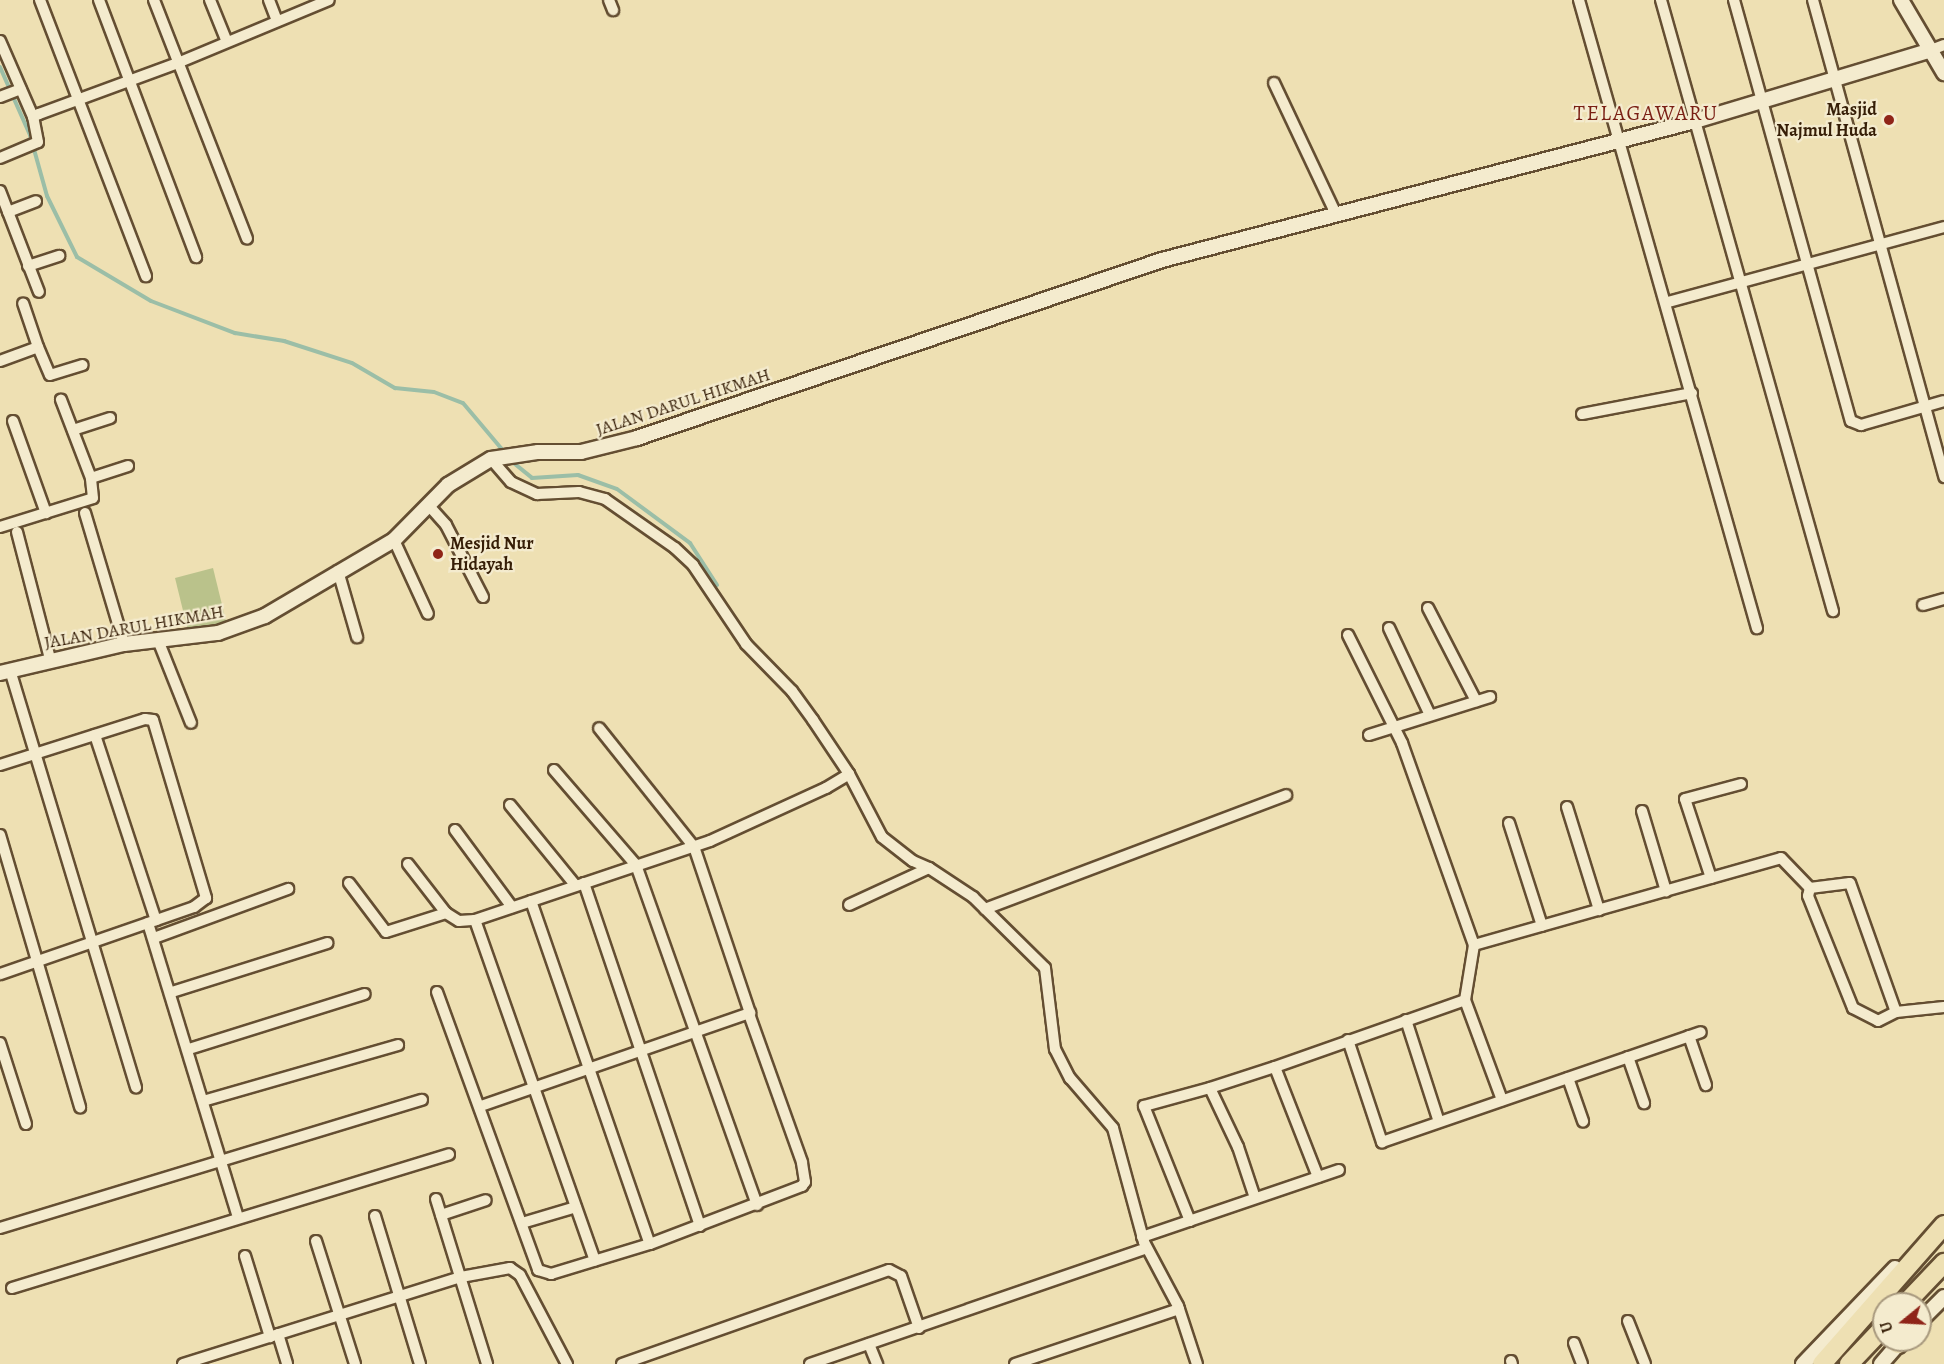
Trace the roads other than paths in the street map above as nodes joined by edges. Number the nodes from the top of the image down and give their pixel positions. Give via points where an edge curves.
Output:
1 (40, 0) edge
2 (99, 0) edge
3 (154, 0) edge
4 (210, 0) edge
5 (269, 0) edge
6 (1579, 0) edge
7 (1661, 0) edge
8 (1734, 0) edge
9 (1813, 0) edge
10 (1900, 0) edge
11 (326, 1) edge
12 (277, 21) junction
13 (0, 41) edge
14 (227, 42) junction
15 (1938, 47) edge
16 (180, 62) junction
17 (1944, 73) edge
18 (1835, 78) junction
19 (130, 80) junction
20 (1274, 83) dead end
21 (18, 90) junction
22 (1, 97) edge
23 (78, 98) junction
24 (1763, 100) junction
25 (33, 117) junction
26 (1695, 121) junction
27 (1617, 141) junction
28 (0, 158) edge
29 (0, 191) edge
30 (36, 201) dead end
31 (8, 212) junction
32 (1336, 214) junction
33 (1944, 227) edge
34 (247, 238) dead end
35 (1880, 246) junction
36 (58, 256) dead end
37 (196, 257) dead end
38 (1809, 265) junction
39 (28, 266) junction
40 (146, 276) dead end
41 (1739, 283) junction
42 (39, 292) dead end
43 (1668, 302) junction
44 (22, 303) dead end
45 (38, 347) junction
46 (0, 361) edge
47 (82, 365) dead end
48 (1692, 393) junction
49 (61, 400) dead end
50 (1944, 401) edge
51 (1924, 407) junction
52 (1582, 414) dead end
53 (110, 418) dead end
54 (13, 421) dead end
55 (73, 430) junction
56 (494, 459) junction
57 (128, 466) dead end
58 (1944, 477) edge
59 (91, 478) junction
60 (430, 507) junction
61 (46, 513) junction
62 (85, 513) dead end
63 (0, 527) edge
64 (17, 531) dead end
65 (394, 540) junction
66 (338, 571) junction
67 (483, 597) dead end
68 (1944, 599) edge
69 (1923, 605) dead end
70 (1428, 608) dead end
71 (1833, 611) dead end
72 (428, 614) dead end
73 (1389, 628) dead end
74 (1757, 628) dead end
75 (1348, 636) dead end
76 (357, 637) dead end
77 (158, 640) junction
78 (124, 644) junction
79 (50, 659) junction
80 (5, 672) edge
81 (1490, 697) dead end
82 (1476, 701) junction
83 (1430, 715) junction
84 (191, 723) dead end
85 (1394, 726) junction
86 (599, 728) dead end
87 (95, 735) junction
88 (1369, 735) dead end
89 (37, 754) junction
90 (0, 765) edge
91 (554, 770) dead end
92 (849, 774) junction
93 (1741, 784) dead end
94 (1286, 795) dead end
95 (510, 805) dead end
96 (1567, 807) dead end
97 (1642, 811) dead end
98 (1509, 823) dead end
99 (455, 830) dead end
100 (0, 835) edge
101 (694, 847) junction
102 (408, 864) dead end
103 (636, 865) junction
104 (929, 868) junction
105 (1711, 878) junction
106 (349, 883) dead end
107 (580, 885) junction
108 (1810, 888) junction
109 (288, 889) dead end
110 (1666, 891) junction
111 (531, 901) junction
112 (849, 905) dead end
113 (512, 907) junction
114 (985, 909) junction
115 (1599, 910) junction
116 (446, 913) junction
117 (475, 920) junction
118 (152, 922) junction
119 (1542, 926) junction
120 (153, 938) junction
121 (327, 943) dead end
122 (91, 944) junction
123 (1474, 945) junction
124 (36, 963) junction
125 (0, 974) edge
126 (171, 992) junction
127 (437, 992) dead end
128 (365, 994) dead end
129 (1465, 1000) junction
130 (1944, 1007) edge
131 (1896, 1012) junction
132 (749, 1014) junction
133 (1406, 1020) junction
134 (1701, 1032) dead end
135 (695, 1034) junction
136 (1689, 1036) junction
137 (1348, 1040) junction
138 (0, 1043) edge
139 (398, 1045) dead end
140 (189, 1049) junction
141 (641, 1051) junction
142 (1628, 1057) junction
143 (1275, 1067) junction
144 (589, 1068) junction
145 (1568, 1078) junction
146 (1706, 1085) dead end
147 (136, 1087) dead end
148 (532, 1087) junction
149 (1210, 1088) junction
150 (422, 1100) dead end
151 (1502, 1100) junction
152 (203, 1101) junction
153 (1644, 1103) dead end
154 (481, 1106) junction
155 (80, 1107) dead end
156 (1583, 1121) dead end
157 (1439, 1122) junction
158 (26, 1124) dead end
159 (449, 1154) dead end
160 (220, 1160) junction
161 (1339, 1170) dead end
162 (1318, 1177) junction
163 (1255, 1198) junction
164 (436, 1199) dead end
165 (486, 1200) dead end
166 (757, 1205) junction
167 (576, 1207) junction
168 (441, 1215) junction
169 (1944, 1215) edge
170 (375, 1216) dead end
171 (238, 1217) junction
172 (1190, 1221) junction
173 (522, 1223) junction
174 (1944, 1225) edge
175 (700, 1226) junction
176 (0, 1228) edge
177 (1142, 1237) junction
178 (316, 1241) dead end
179 (650, 1244) junction
180 (1146, 1248) junction
181 (1921, 1250) junction
182 (245, 1256) dead end
183 (595, 1260) junction
184 (1944, 1263) edge
185 (461, 1277) junction
186 (12, 1288) dead end
187 (1887, 1292) edge
188 (1917, 1292) edge
189 (399, 1297) junction
190 (1944, 1297) edge
191 (1179, 1309) junction
192 (1872, 1309) edge
193 (1932, 1309) edge
194 (1872, 1310) edge
195 (340, 1315) junction
196 (1628, 1321) dead end
197 (919, 1328) junction
198 (1838, 1330) junction
199 (274, 1336) junction
200 (1872, 1339) edge
201 (1574, 1343) dead end
202 (869, 1344) junction
203 (1890, 1352) edge
204 (209, 1360) edge
205 (183, 1364) edge
206 (287, 1364) edge
207 (355, 1364) edge
208 (420, 1364) edge
209 (487, 1364) edge
210 (567, 1364) edge
211 (622, 1364) edge
212 (810, 1364) edge
213 (877, 1364) edge
214 (1015, 1364) edge
215 (1197, 1364) edge
216 (1582, 1364) edge
217 (1645, 1364) edge
218 (1803, 1364) edge
219 (1822, 1364) edge
220 (1849, 1364) edge
221 (1881, 1364) edge

1 - 23 street
2 - 19 street
3 - 16 street
4 - 14 street
5 - 12 street
6 - 27 street
7 - 26 street
8 - 24 street
9 - 18 street
10 - 15 street
11 - 12 street
12 - 14 street
13 - 21 street
14 - 16 street
15 - 17 street
15 - 18 street, JALAN DARUL HIKMAH
16 - 19 street
16 - 34 street
18 - 24 street, JALAN DARUL HIKMAH
18 - 35 street
19 - 23 street
19 - 37 street
20 - 32 street
21 - 22 street
21 - 25 street
23 - 25 street
23 - 40 street
24 - 26 street, JALAN DARUL HIKMAH
24 - 38 street
25 - 28 street via 38,142
26 - 27 street, JALAN DARUL HIKMAH
26 - 41 street
27 - 32 street, JALAN DARUL HIKMAH
27 - 43 street
29 - 31 street
30 - 31 street
31 - 39 street
32 - 56 street, JALAN DARUL HIKMAH via 1162,260 637,438 581,452
33 - 35 street
35 - 38 street
35 - 51 street
36 - 39 street
38 - 41 street
38 - 51 street via 1851,421 1861,425
39 - 42 street
41 - 43 street
41 - 71 street
43 - 48 street
44 - 45 street
45 - 46 street
45 - 47 street via 50,375
48 - 52 street
48 - 74 street
49 - 55 street
50 - 51 street
51 - 58 street
53 - 55 street
54 - 61 street
55 - 59 street
56 - 60 street, JALAN DARUL HIKMAH via 448,486
56 - 92 street via 512,482 537,494 579,492 605,499 684,556 746,644 792,691
57 - 59 street
59 - 61 street via 93,498
60 - 65 street, JALAN DARUL HIKMAH
60 - 67 street via 446,525
61 - 63 street
62 - 78 street
64 - 79 street
65 - 66 street, JALAN DARUL HIKMAH
65 - 72 street
66 - 76 street
66 - 77 street, JALAN DARUL HIKMAH via 283,608 249,622 218,633
68 - 69 street
70 - 82 street
73 - 83 street
75 - 85 street
77 - 78 street, JALAN DARUL HIKMAH
77 - 84 street
78 - 79 street, JALAN DARUL HIKMAH
79 - 80 street, JALAN DARUL HIKMAH
80 - 89 street
81 - 82 street
82 - 83 street
83 - 85 street
85 - 88 street
85 - 123 street
86 - 101 street
87 - 89 street
87 - 118 street
87 - 118 street via 145,719 155,724 206,898 201,904
89 - 90 street
89 - 122 street
91 - 103 street
92 - 101 street via 776,812
92 - 104 street via 882,837
93 - 105 street via 1685,799
94 - 114 street via 992,903
95 - 107 street
96 - 115 street
97 - 110 street
98 - 119 street
99 - 113 street
100 - 124 street
101 - 103 street
101 - 132 street via 729,942
102 - 116 street
103 - 107 street
103 - 135 street
104 - 112 street
104 - 114 street via 960,885
105 - 108 street via 1781,858
105 - 110 street
106 - 116 street via 386,932
107 - 111 street
107 - 141 street
108 - 131 street via 1808,896 1853,1008 1878,1021
108 - 131 street via 1850,883
109 - 120 street
110 - 115 street
111 - 113 street
111 - 144 street
113 - 117 street
114 - 177 street via 1045,968 1055,1049 1070,1078 1113,1128
115 - 119 street
116 - 117 street via 459,921
117 - 148 street
118 - 120 street
118 - 122 street
119 - 123 street
120 - 126 street
121 - 126 street
122 - 124 street
122 - 147 street
123 - 129 street
124 - 125 street
124 - 155 street
126 - 140 street
127 - 154 street
128 - 140 street
129 - 133 street
129 - 151 street
130 - 131 street
132 - 135 street
132 - 166 street via 802,1162 805,1182 797,1191
133 - 137 street
133 - 157 street
134 - 136 street
135 - 141 street
135 - 166 street
136 - 142 street
136 - 146 street
137 - 143 street
137 - 157 street via 1382,1142
138 - 158 street
139 - 152 street
140 - 152 street
141 - 144 street
141 - 175 street
142 - 145 street
142 - 153 street
143 - 149 street
143 - 162 street
144 - 148 street
144 - 179 street
145 - 151 street
145 - 156 street
148 - 154 street
148 - 167 street
149 - 163 street via 1238,1148
149 - 172 street via 1144,1106
150 - 160 street
151 - 157 street
152 - 160 street
154 - 173 street
159 - 171 street
160 - 171 street
160 - 176 street
161 - 162 street
162 - 163 street
163 - 172 street
164 - 168 street
165 - 168 street
166 - 175 street
167 - 173 street
167 - 183 street
168 - 185 street
169 - 181 highway
169 - 198 street
170 - 189 street
171 - 186 street
172 - 177 street
173 - 183 street via 538,1270 544,1273
174 - 181 highway
175 - 179 street
177 - 180 street
178 - 195 street
179 - 183 street
180 - 191 street
180 - 197 street
181 - 187 highway
182 - 199 street
184 - 188 highway
185 - 189 street
185 - 209 street
185 - 210 street via 503,1268 515,1271
189 - 195 street
189 - 208 street
190 - 193 street
191 - 214 street
191 - 215 street
192 - 198 highway
194 - 219 highway
195 - 199 street
195 - 207 street
196 - 217 street
197 - 202 street
197 - 211 street via 901,1276 889,1270
198 - 218 street
199 - 204 street
199 - 206 street
200 - 220 highway
201 - 216 street
202 - 212 street
202 - 213 street
203 - 221 street
204 - 205 street

